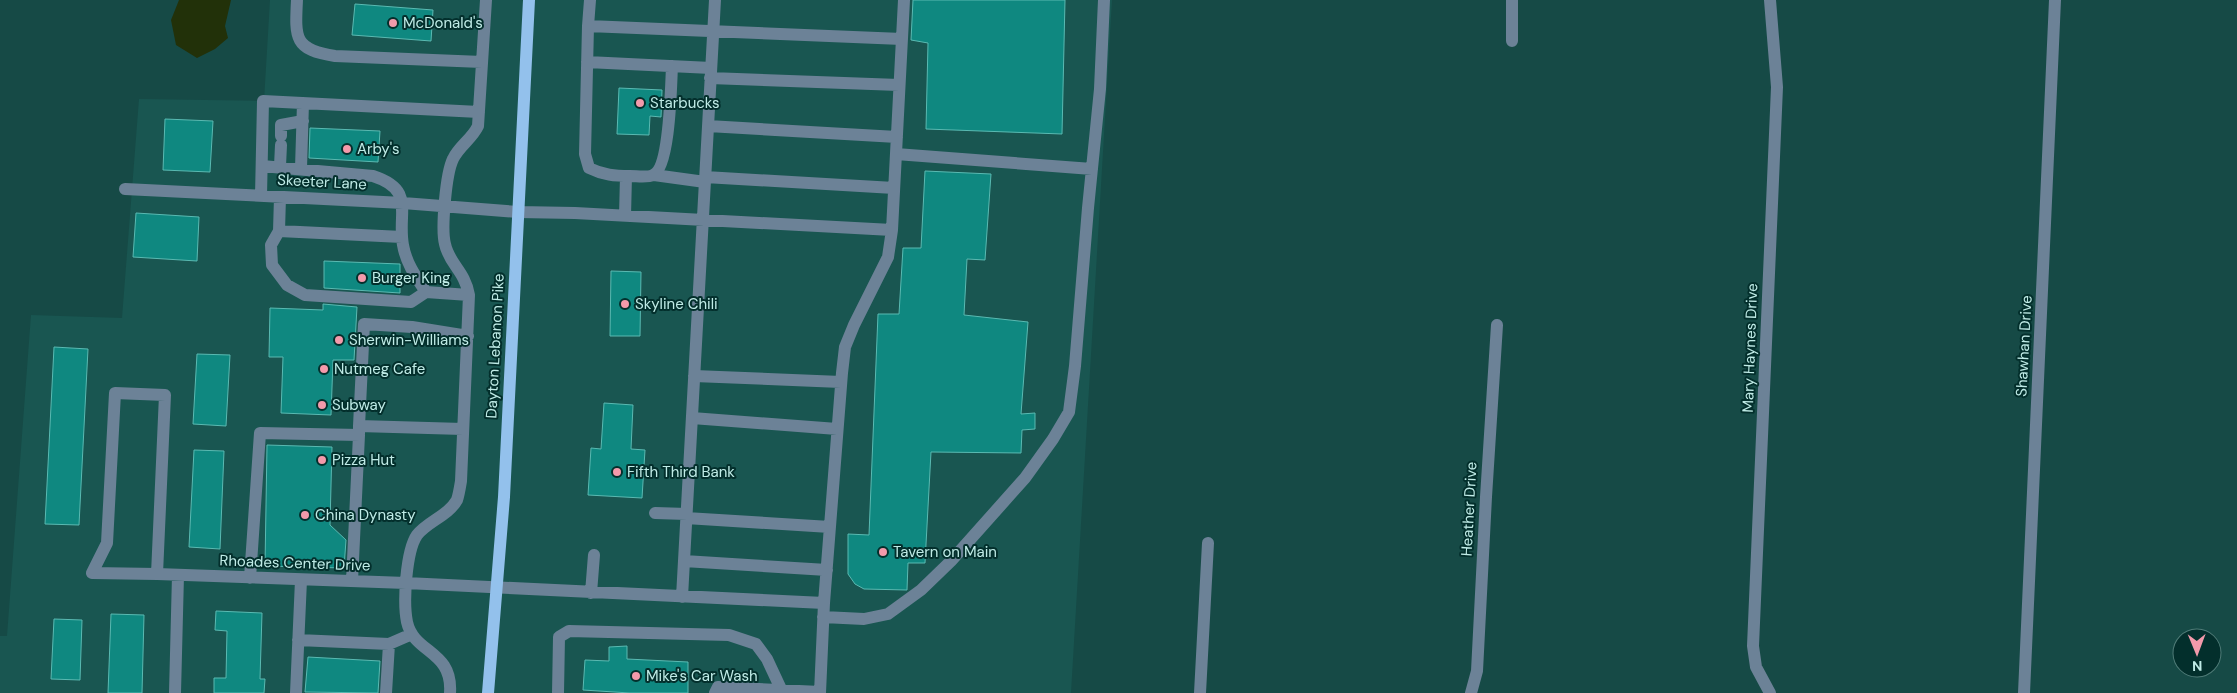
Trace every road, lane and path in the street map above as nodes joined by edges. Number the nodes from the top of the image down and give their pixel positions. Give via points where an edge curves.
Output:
1 (296, 0) edge
2 (486, 0) edge
3 (529, 0) edge
4 (590, 0) edge
5 (715, 0) edge
6 (904, 0) edge
7 (1104, 0) edge
8 (1512, 0) edge
9 (1770, 0) edge
10 (2055, 0) edge
11 (588, 26) junction
12 (713, 32) junction
13 (902, 39) junction
14 (1512, 41) dead end
15 (482, 62) junction
16 (588, 62) junction
17 (672, 66) junction
18 (711, 73) junction
19 (899, 85) junction
20 (303, 103) junction
21 (479, 112) junction
22 (302, 120) junction
23 (708, 126) junction
24 (896, 136) junction
25 (896, 154) junction
26 (262, 166) junction
27 (280, 166) junction
28 (301, 168) junction
29 (1092, 169) junction
30 (654, 175) junction
31 (626, 176) junction
32 (705, 180) junction
33 (125, 188) dead end
34 (894, 188) junction
35 (261, 196) junction
36 (280, 197) junction
37 (403, 203) junction
38 (446, 206) junction
39 (518, 212) junction
40 (625, 216) junction
41 (703, 220) junction
42 (892, 230) junction
43 (279, 231) junction
44 (402, 237) junction
45 (426, 292) junction
46 (469, 295) junction
47 (1497, 325) dead end
48 (468, 336) junction
49 (694, 376) junction
50 (841, 382) junction
51 (692, 418) junction
52 (463, 429) junction
53 (838, 429) junction
54 (359, 430) junction
55 (655, 513) dead end
56 (686, 516) junction
57 (830, 527) junction
58 (1208, 543) dead end
59 (594, 555) dead end
60 (684, 561) junction
61 (827, 570) junction
62 (157, 574) junction
63 (178, 575) junction
64 (250, 578) junction
65 (301, 580) junction
66 (352, 582) junction
67 (406, 583) junction
68 (496, 588) junction
69 (591, 593) junction
70 (682, 597) junction
71 (824, 603) junction
72 (824, 617) junction
73 (412, 634) junction
74 (298, 640) junction
75 (389, 644) junction
76 (781, 689) junction
77 (175, 693) edge
78 (296, 693) edge
79 (386, 693) edge
80 (450, 693) edge
81 (488, 693) edge
82 (558, 693) edge
83 (715, 693) edge
84 (820, 693) edge
85 (1200, 693) edge
86 (1471, 693) edge
87 (1770, 693) edge
88 (2024, 693) edge

1 - 15 street via 295,30 308,49 320,54
2 - 15 street
3 - 39 main road, Dayton Lebanon Pike
4 - 11 street
5 - 12 street
6 - 13 street
7 - 29 street
8 - 14 street
9 - 87 street, Mary Haynes Drive via 1777,87 1753,646 1756,667
10 - 88 street, Shawhan Drive
11 - 12 street
11 - 16 street
12 - 13 street
12 - 18 street
13 - 19 street
15 - 21 street
16 - 17 street
16 - 31 street via 586,162 589,168 608,176
17 - 18 street
17 - 30 street via 662,164
18 - 19 street
18 - 23 street
19 - 24 street
20 - 21 street
20 - 22 street
20 - 26 street via 263,101
21 - 38 street via 474,134 460,148 451,165
22 - 27 street via 281,125
22 - 28 street
23 - 24 street
23 - 32 street
24 - 25 street
25 - 29 street
25 - 34 street
26 - 27 street
26 - 35 street
27 - 28 street
28 - 37 street via 379,178 394,187
29 - 72 street via 1069,412 1053,439 1013,492 951,561 920,590 888,614 864,619
30 - 31 street
30 - 32 street
31 - 40 street
32 - 34 street
32 - 41 street
33 - 35 street, Skeeter Lane
34 - 42 street
35 - 36 street, Skeeter Lane
36 - 37 street, Skeeter Lane
36 - 43 street
37 - 38 street, Skeeter Lane
37 - 44 street
38 - 39 street, Skeeter Lane
38 - 46 street via 444,244 450,259 463,274
39 - 40 street, Skeeter Lane
39 - 68 main road, Dayton Lebanon Pike via 504,497
40 - 41 street, Skeeter Lane
41 - 42 street, Skeeter Lane
41 - 49 street
42 - 50 street via 888,257 845,347
43 - 44 street
43 - 45 street via 271,245 272,265 287,285 305,294 410,302
44 - 45 street via 409,267
45 - 46 street
46 - 48 street
47 - 86 street, Heather Drive via 1477,672
48 - 52 street
48 - 54 street via 412,327 364,324
49 - 50 street
49 - 51 street
50 - 53 street
51 - 53 street
51 - 56 street
52 - 54 street
52 - 67 street via 457,499 417,536 412,546
53 - 57 street
54 - 64 street via 260,433
54 - 66 street
55 - 56 street
56 - 57 street
56 - 60 street
57 - 61 street
58 - 85 street
59 - 69 street
60 - 61 street
60 - 70 street
61 - 71 street
62 - 62 street, Rhoades Center Drive via 92,573 106,543 115,393 165,395
62 - 63 street, Rhoades Center Drive
63 - 64 street, Rhoades Center Drive
63 - 77 street
64 - 65 street, Rhoades Center Drive
65 - 66 street, Rhoades Center Drive
65 - 74 street
66 - 67 street, Rhoades Center Drive
67 - 68 street, Rhoades Center Drive
67 - 73 street via 406,616
68 - 69 street, Rhoades Center Drive
68 - 81 main road, Dayton Lebanon Pike
69 - 70 street, Rhoades Center Drive
70 - 71 street, Rhoades Center Drive
71 - 72 street
72 - 84 street
73 - 75 street
73 - 80 street via 441,661 447,671
74 - 75 street
74 - 78 street
75 - 79 street
76 - 82 street via 756,644 729,636 569,631 559,637
76 - 83 street via 718,687
76 - 84 street

